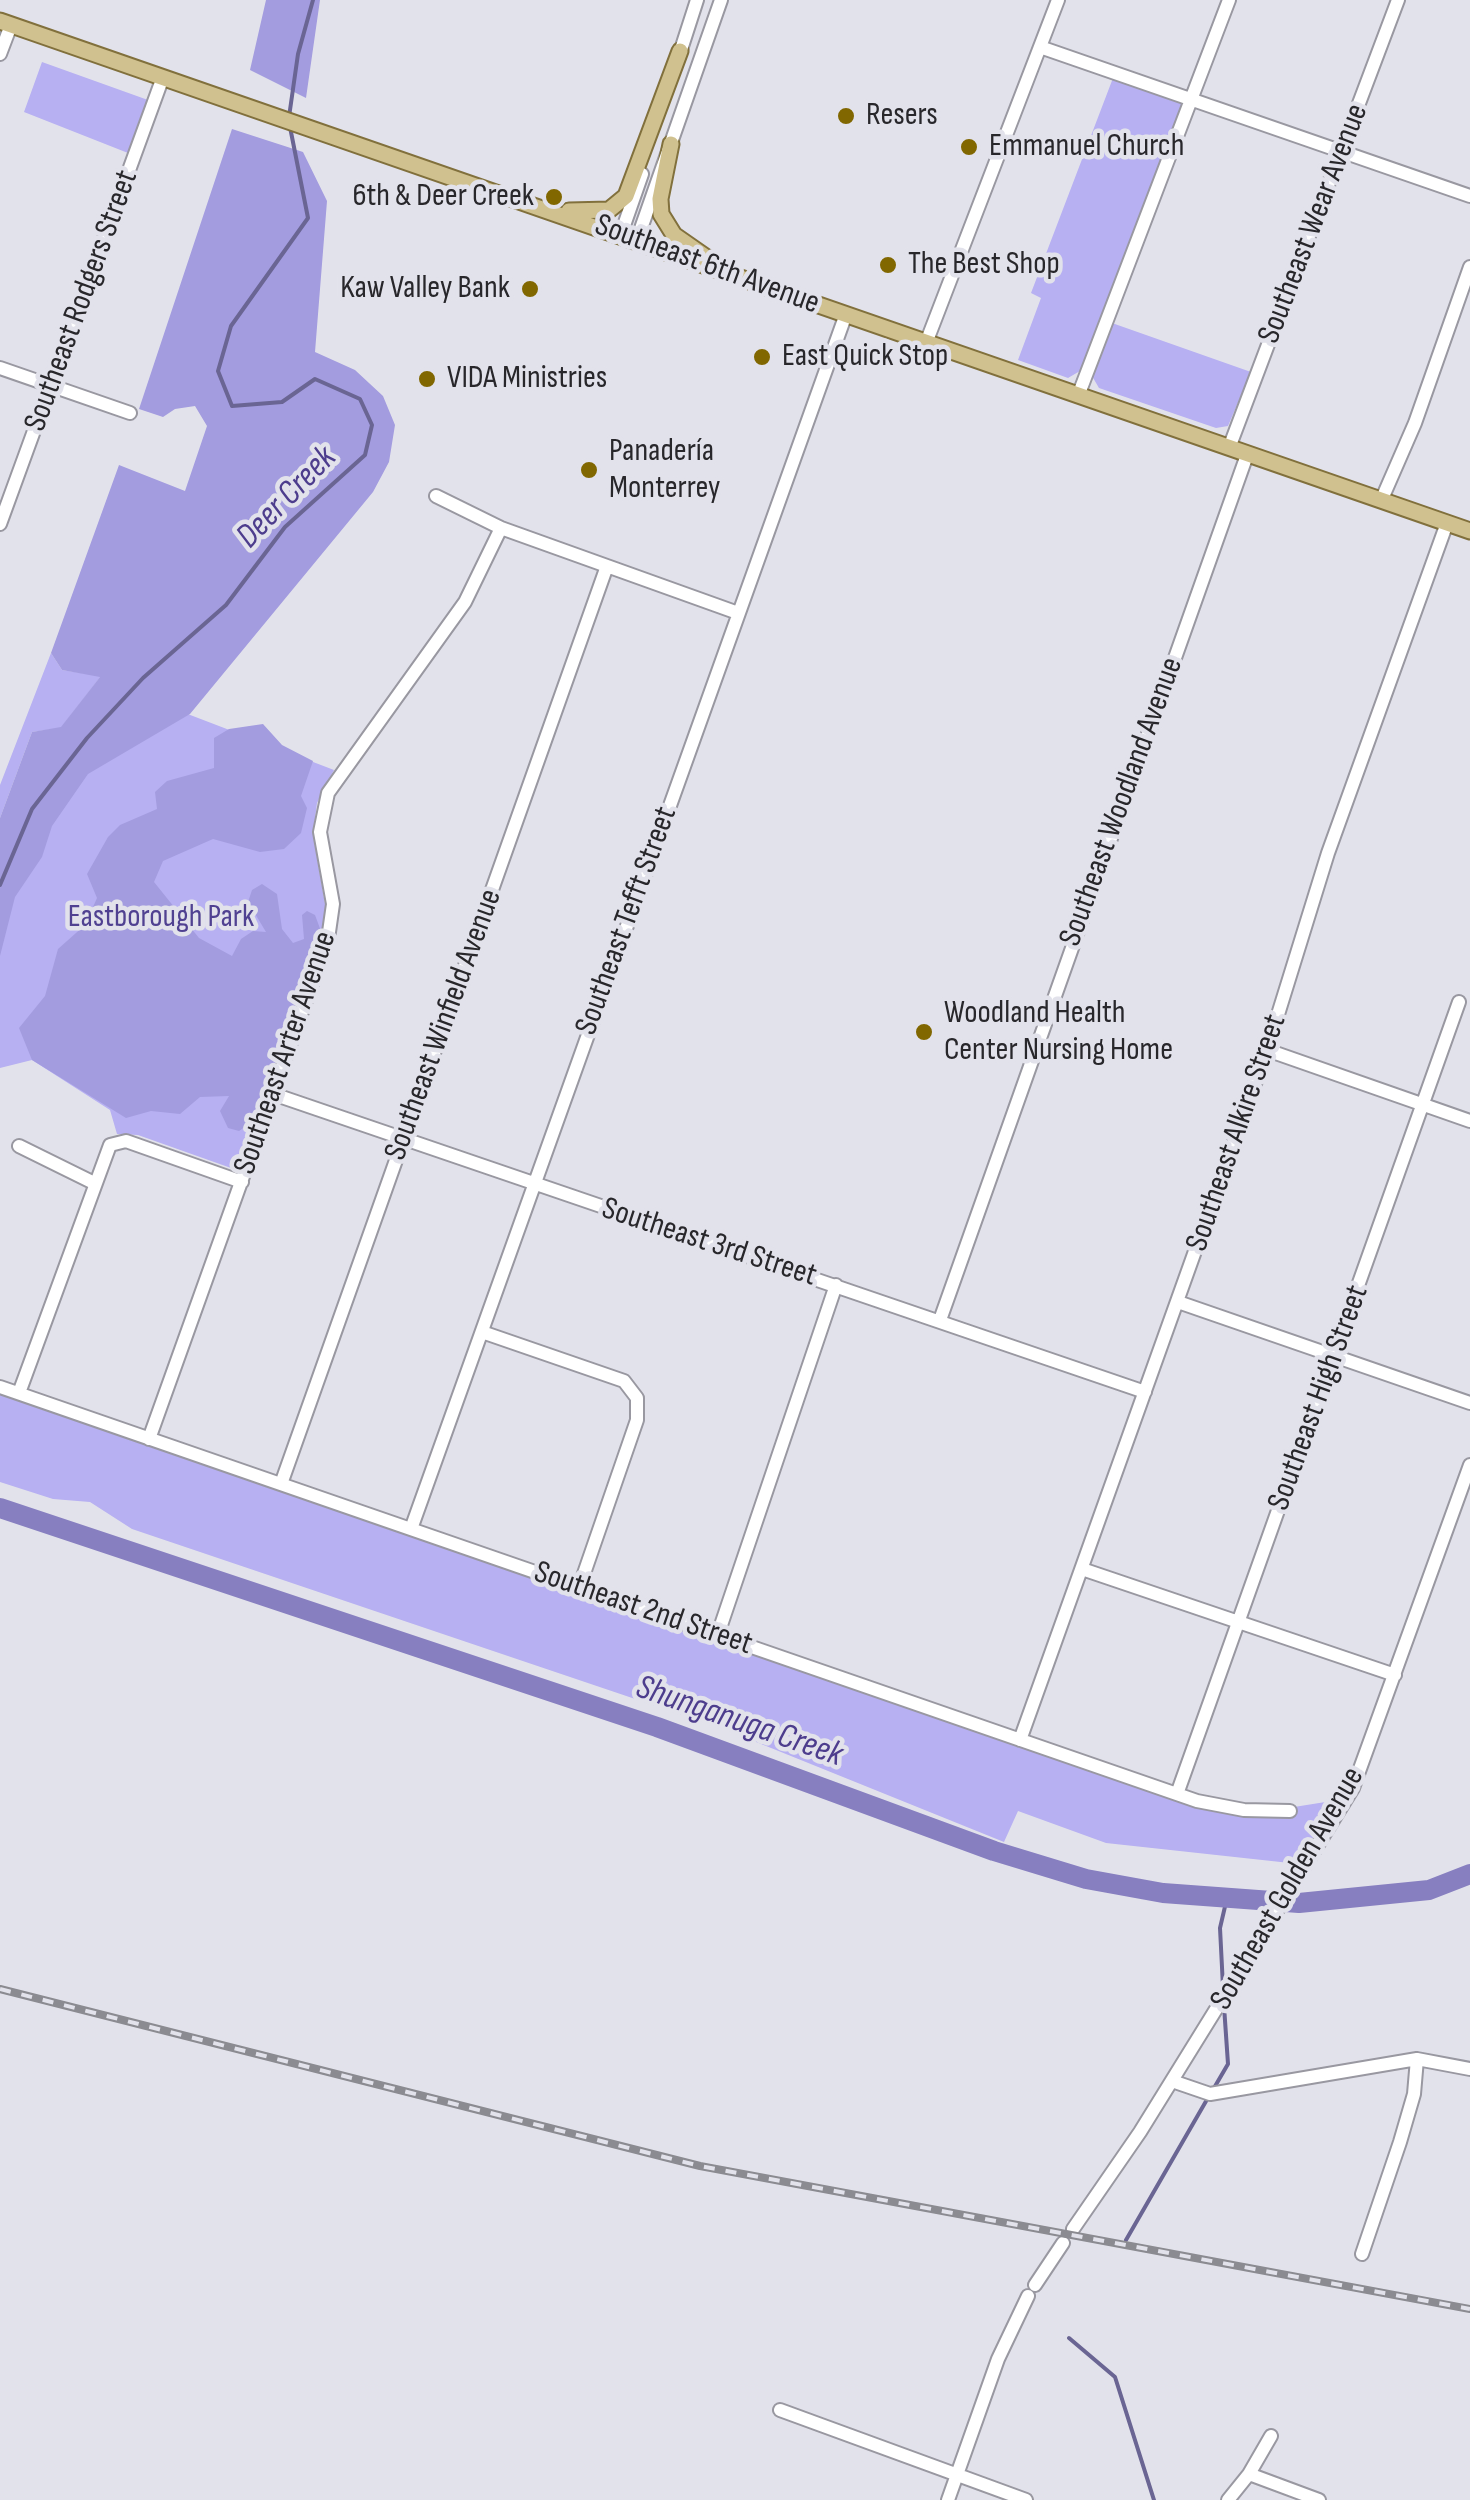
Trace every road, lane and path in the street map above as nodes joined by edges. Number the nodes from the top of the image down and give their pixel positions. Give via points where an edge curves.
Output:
1 (697, 0) edge
2 (721, 0) edge
3 (1058, 0) edge
4 (1229, 0) edge
5 (1398, 0) edge
6 (5, 23) edge
7 (1040, 47) junction
8 (680, 51) junction
9 (0, 54) edge
10 (163, 77) junction
11 (1191, 99) junction
12 (671, 144) junction
13 (1341, 150) junction
14 (1470, 196) edge
15 (555, 211) junction
16 (620, 234) junction
17 (637, 240) junction
18 (1470, 267) edge
19 (723, 269) junction
20 (846, 314) junction
21 (926, 343) junction
22 (0, 368) edge
23 (51, 385) junction
24 (1078, 396) junction
25 (130, 413) dead end
26 (1229, 448) junction
27 (1247, 454) junction
28 (436, 496) dead end
29 (1381, 500) junction
30 (0, 524) edge
31 (1447, 524) junction
32 (501, 528) junction
33 (1470, 532) edge
34 (607, 566) junction
35 (738, 613) junction
36 (1459, 1002) dead end
37 (1266, 1050) junction
38 (273, 1094) junction
39 (1424, 1106) junction
40 (1470, 1121) edge
41 (403, 1140) junction
42 (19, 1146) dead end
43 (242, 1182) junction
44 (94, 1183) junction
45 (533, 1186) junction
46 (836, 1285) junction
47 (1178, 1302) junction
48 (940, 1320) junction
49 (482, 1332) junction
50 (1334, 1356) junction
51 (0, 1387) edge
52 (1145, 1392) junction
53 (19, 1393) junction
54 (1470, 1403) edge
55 (149, 1438) junction
56 (1470, 1466) edge
57 (281, 1484) junction
58 (411, 1530) junction
59 (1082, 1569) junction
60 (579, 1588) junction
61 (1239, 1622) junction
62 (718, 1634) junction
63 (1395, 1676) junction
64 (1020, 1740) junction
65 (1177, 1794) junction
66 (1290, 1811) dead end
67 (1417, 2059) junction
68 (1470, 2069) edge
69 (1172, 2081) junction
70 (1072, 2230) dead end
71 (1063, 2242) dead end
72 (1362, 2254) dead end
73 (780, 2410) dead end
74 (1271, 2436) dead end
75 (957, 2474) junction
76 (1250, 2474) junction
77 (948, 2500) edge
78 (1026, 2500) edge
79 (1228, 2500) edge
80 (1319, 2500) edge

1 - 8 street
2 - 12 street
3 - 7 street
4 - 11 street
5 - 13 street, Southeast Wear Avenue
6 - 9 street
6 - 10 main road, Southeast 6th Avenue
7 - 11 street
7 - 21 street
8 - 15 main road via 626,196 602,211
8 - 16 street
10 - 15 main road, Southeast 6th Avenue
10 - 23 street, Southeast Rodgers Street
11 - 13 street
11 - 24 street
12 - 17 street
12 - 19 main road via 660,199 663,219 674,235
13 - 14 street
13 - 26 street, Southeast Wear Avenue
15 - 16 main road, Southeast 6th Avenue
16 - 17 main road, Southeast 6th Avenue
17 - 19 main road, Southeast 6th Avenue
18 - 29 street
19 - 20 main road, Southeast 6th Avenue
20 - 21 main road, Southeast 6th Avenue
20 - 35 street, Southeast Tefft Street
21 - 24 main road, Southeast 6th Avenue
22 - 23 street
23 - 25 street
23 - 30 street, Southeast Rodgers Street
24 - 26 main road, Southeast 6th Avenue
26 - 27 main road, Southeast 6th Avenue
27 - 29 main road, Southeast 6th Avenue
27 - 48 street, Southeast Woodland Avenue
28 - 32 street
29 - 31 main road, Southeast 6th Avenue
31 - 33 main road, Southeast 6th Avenue
31 - 37 street, Southeast Alkire Street via 1328,853
32 - 34 street
32 - 38 street, Southeast Arter Avenue via 465,602 328,793 320,832 332,922
34 - 35 street
34 - 41 street, Southeast Winfield Avenue
35 - 45 street, Southeast Tefft Street
36 - 39 street, Southeast High Street
37 - 39 street
37 - 47 street, Southeast Alkire Street
38 - 41 street, Southeast 3rd Street
38 - 43 street, Southeast Arter Avenue
39 - 40 street
39 - 50 street, Southeast High Street
41 - 45 street, Southeast 3rd Street
41 - 57 street, Southeast Winfield Avenue
42 - 44 street
43 - 44 street via 126,1141 114,1142
43 - 55 street, Southeast Arter Avenue
44 - 53 street
45 - 46 street, Southeast 3rd Street
45 - 49 street, Southeast Tefft Street
46 - 48 street, Southeast 3rd Street
46 - 62 street
47 - 50 street
47 - 52 street, Southeast Alkire Street
48 - 52 street, Southeast 3rd Street
49 - 58 street, Southeast Tefft Street
49 - 60 street via 624,1381 637,1398 637,1420
50 - 54 street
50 - 61 street, Southeast High Street
51 - 53 street, Southeast 2nd Street
52 - 59 street, Southeast Alkire Street
53 - 55 street, Southeast 2nd Street
55 - 57 street, Southeast 2nd Street
56 - 63 street, Southeast Golden Avenue
57 - 58 street, Southeast 2nd Street
58 - 60 street, Southeast 2nd Street
59 - 61 street
59 - 64 street, Southeast Alkire Street
60 - 62 street, Southeast 2nd Street
61 - 63 street
61 - 65 street, Southeast High Street
62 - 64 street, Southeast 2nd Street
63 - 69 street, Southeast Golden Avenue via 1354,1788
64 - 65 street, Southeast 2nd Street
65 - 66 street, Southeast 2nd Street via 1244,1810
67 - 68 street
67 - 69 street via 1210,2094
67 - 72 street via 1414,2094
69 - 70 street, Southeast Golden Avenue
71 - 75 street via 1003,2347
73 - 75 street
74 - 76 street
75 - 77 street
75 - 78 street
76 - 79 street
76 - 80 street

